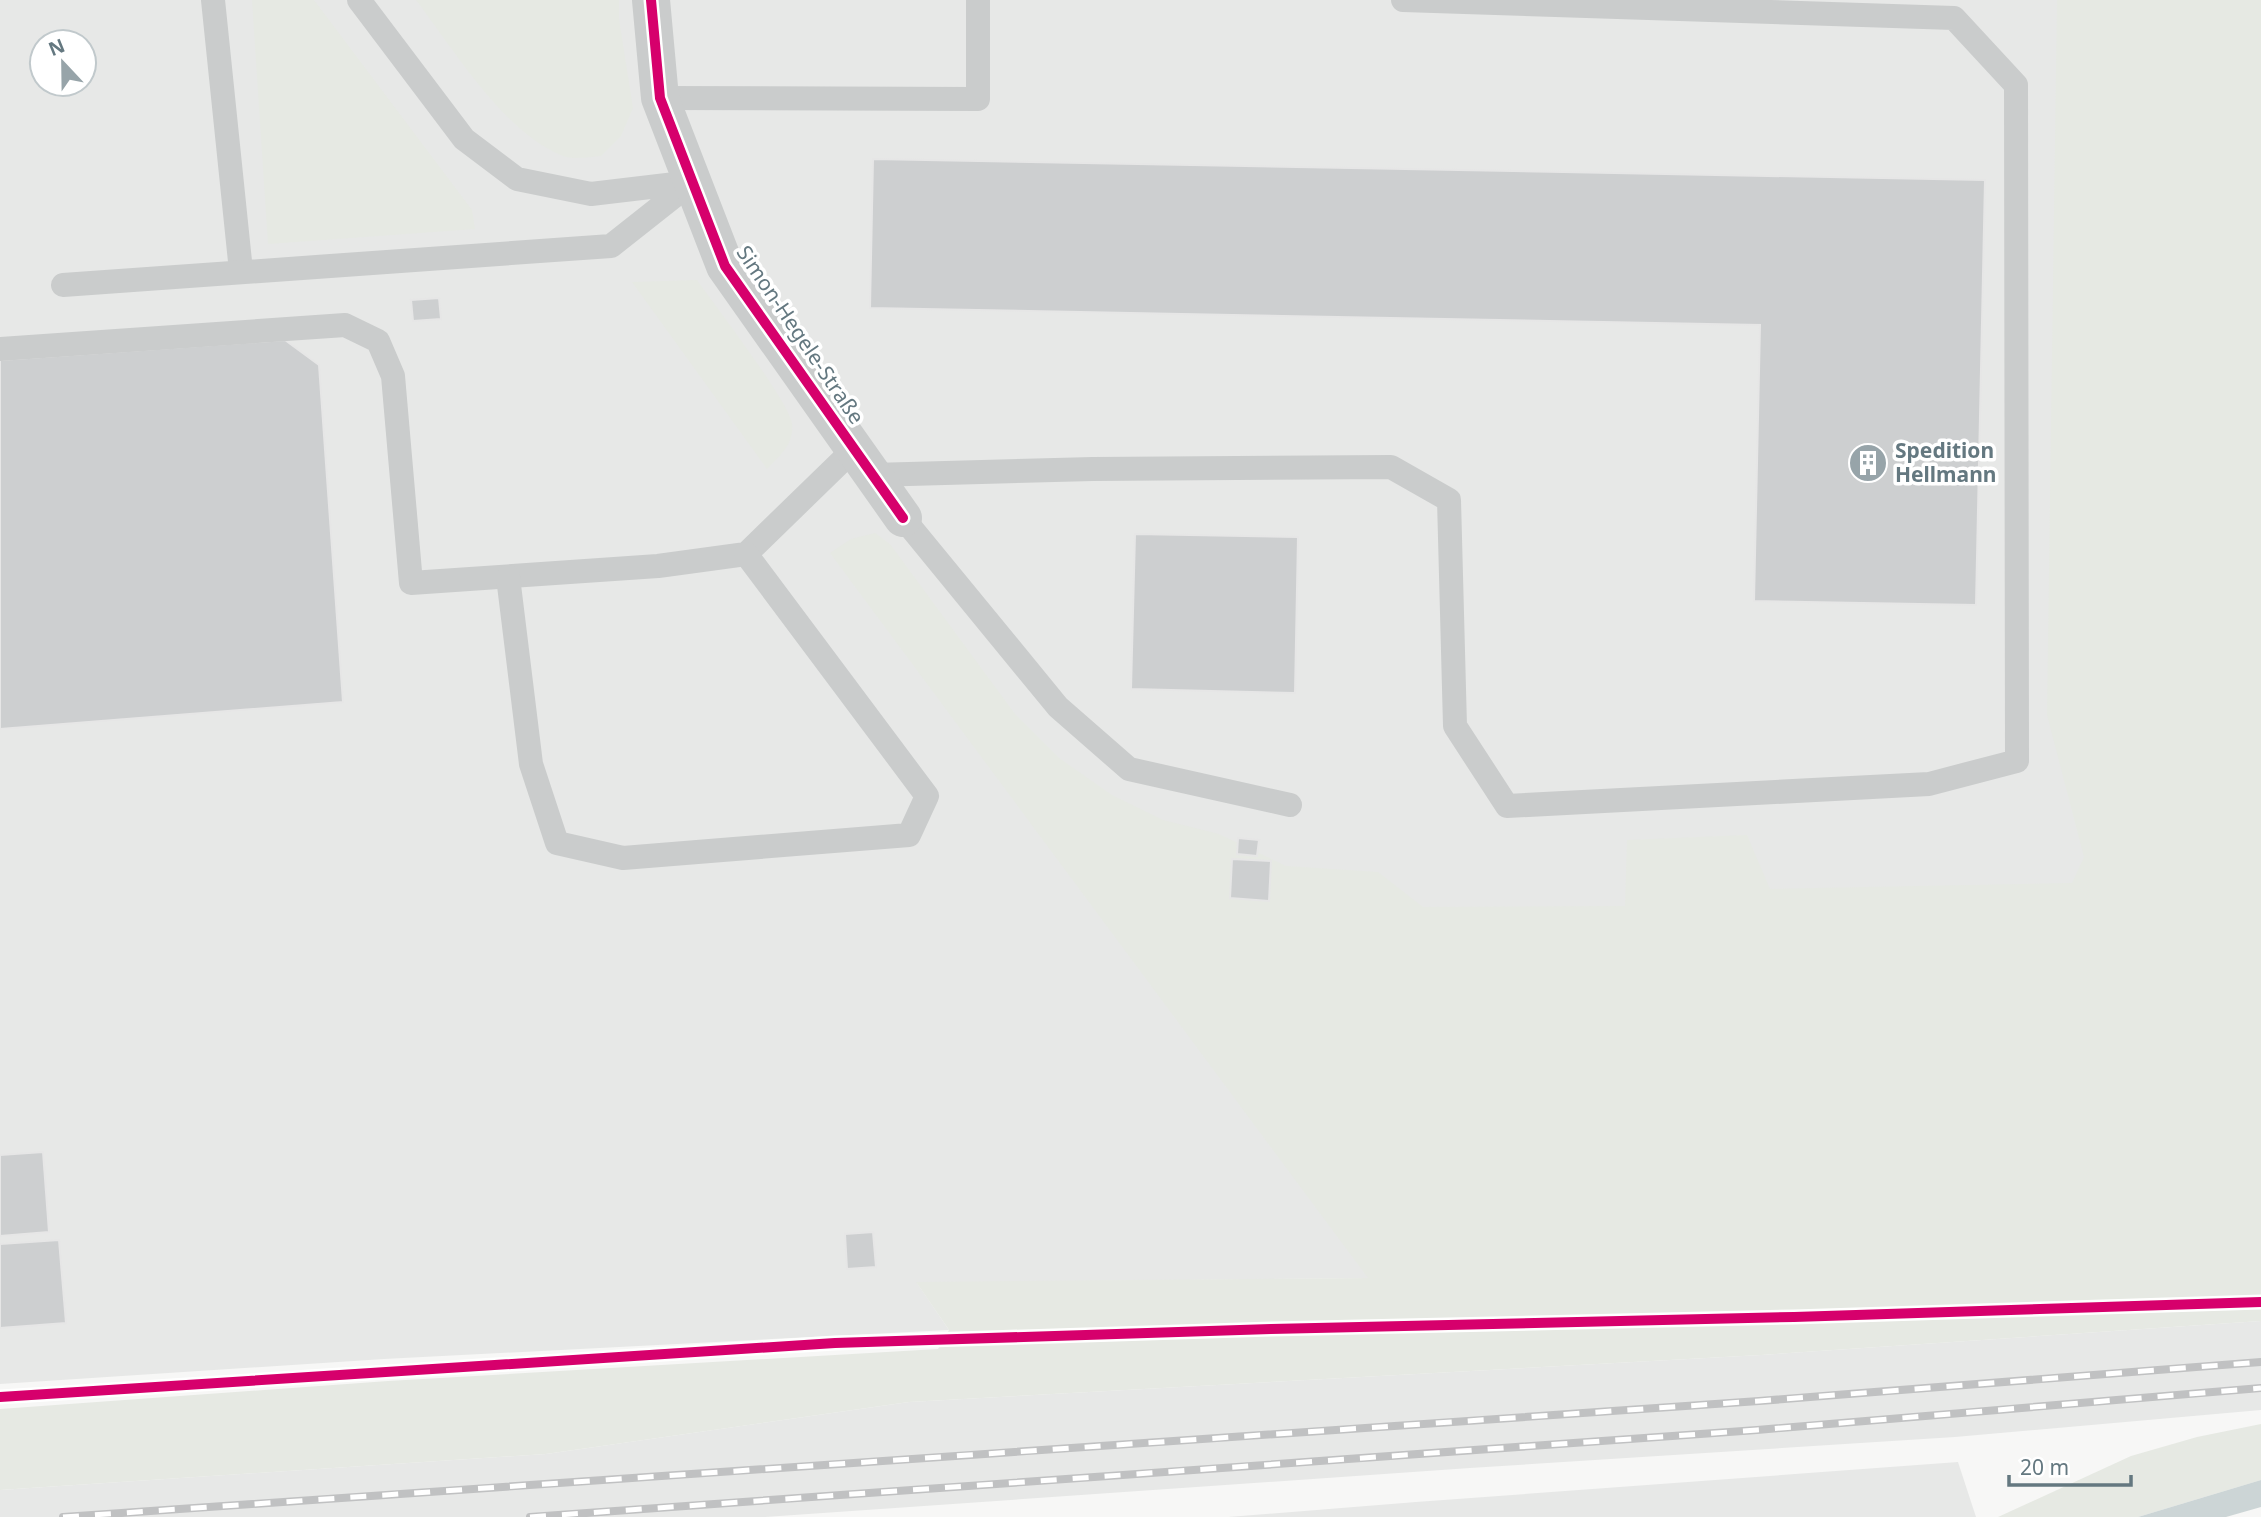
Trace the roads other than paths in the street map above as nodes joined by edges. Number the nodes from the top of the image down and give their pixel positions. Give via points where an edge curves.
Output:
1 (214, 0) edge
2 (359, 0) edge
3 (651, 0) edge
4 (978, 0) edge
5 (1403, 0) edge
6 (660, 98) junction
7 (692, 181) junction
8 (241, 271) junction
9 (62, 285) dead end
10 (0, 349) edge
11 (863, 462) junction
12 (903, 518) joint
13 (746, 554) junction
14 (508, 577) junction
15 (1290, 805) dead end

1 - 8 lane
2 - 7 lane via 464,139 517,179 591,194
3 - 6 street, Simon-Hegele-Straße
4 - 6 lane via 978,99
5 - 11 lane via 1954,18 2016,85 2017,761 1928,784 1507,806 1455,726 1449,500 1391,467 1093,469
6 - 7 street, Simon-Hegele-Straße
7 - 8 lane via 611,246
7 - 11 street, Simon-Hegele-Straße via 725,266
8 - 9 lane
10 - 14 lane via 345,326 378,341 393,376 411,583
11 - 12 street, Simon-Hegele-Straße
11 - 13 lane
12 - 15 lane via 1058,707 1129,769
13 - 14 lane
13 - 14 lane via 927,796 909,835 623,858 557,843 531,764

